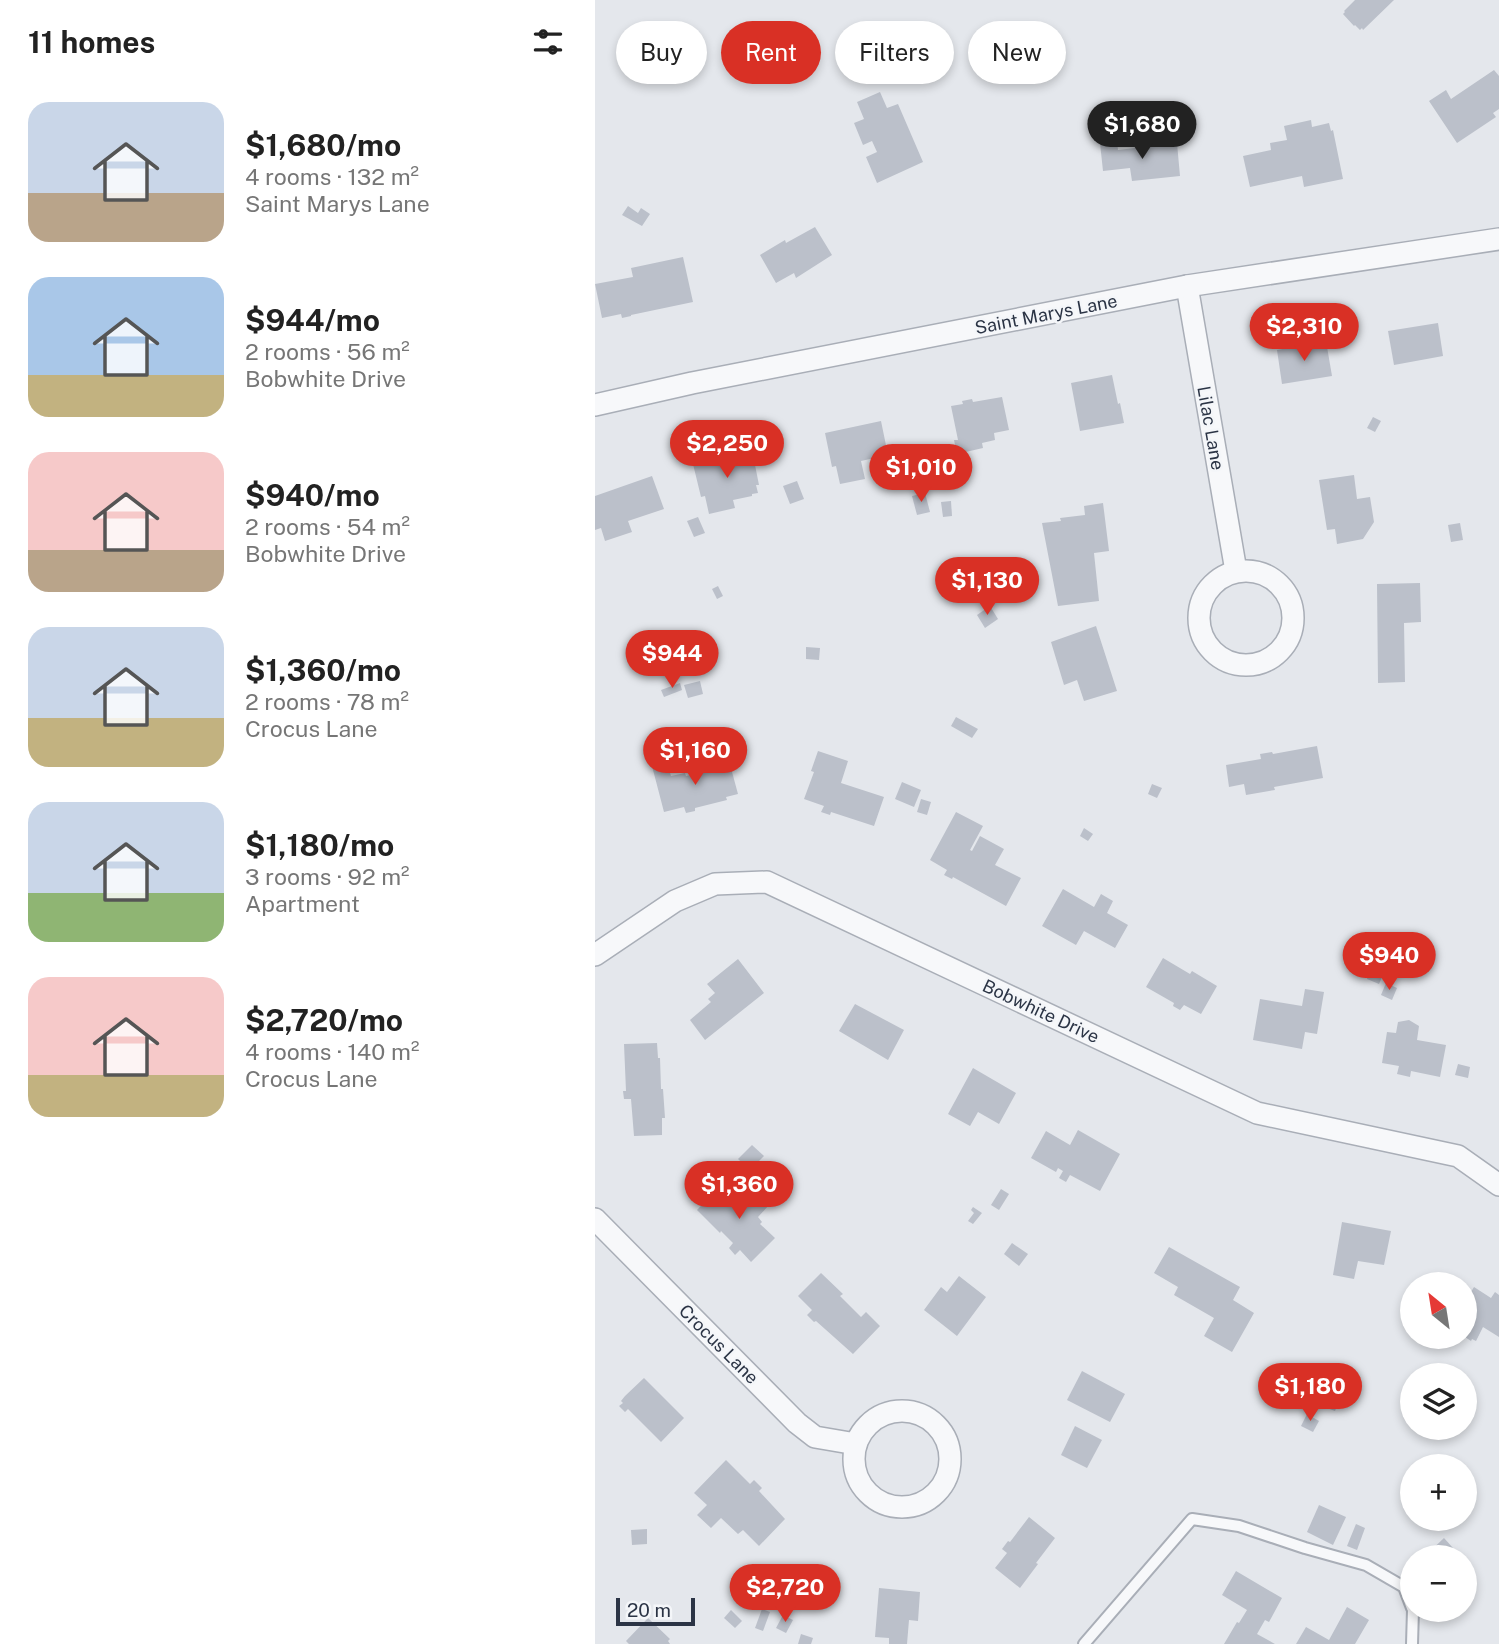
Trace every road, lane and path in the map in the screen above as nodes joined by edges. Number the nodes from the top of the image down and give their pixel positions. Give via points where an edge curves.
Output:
1 (1499, 239) edge
2 (1187, 286) junction
3 (595, 405) edge
4 (1236, 571) junction
5 (595, 955) edge
6 (1499, 1185) edge
7 (595, 1219) edge
8 (856, 1444) junction
9 (1400, 1585) edge
10 (1413, 1622) edge
11 (1084, 1644) edge
12 (1412, 1644) edge

1 - 2 street, Saint Marys Lane
2 - 3 street, Saint Marys Lane
2 - 4 street, Lilac Lane
4 - 4 street via 1221,577 1201,602 1201,635 1226,661 1259,663 1278,652 1288,639 1292,607 1274,580 1259,572
5 - 6 street, Bobwhite Drive via 675,901 715,884 767,881 1257,1113 1458,1156
7 - 8 street, Crocus Lane via 797,1423 815,1437
8 - 8 street via 854,1461 861,1484 887,1505 904,1508 926,1501 939,1491 949,1472 947,1439 926,1417 910,1412 878,1418
9 - 11 lane via 1366,1564 1239,1525 1192,1519
10 - 12 lane

